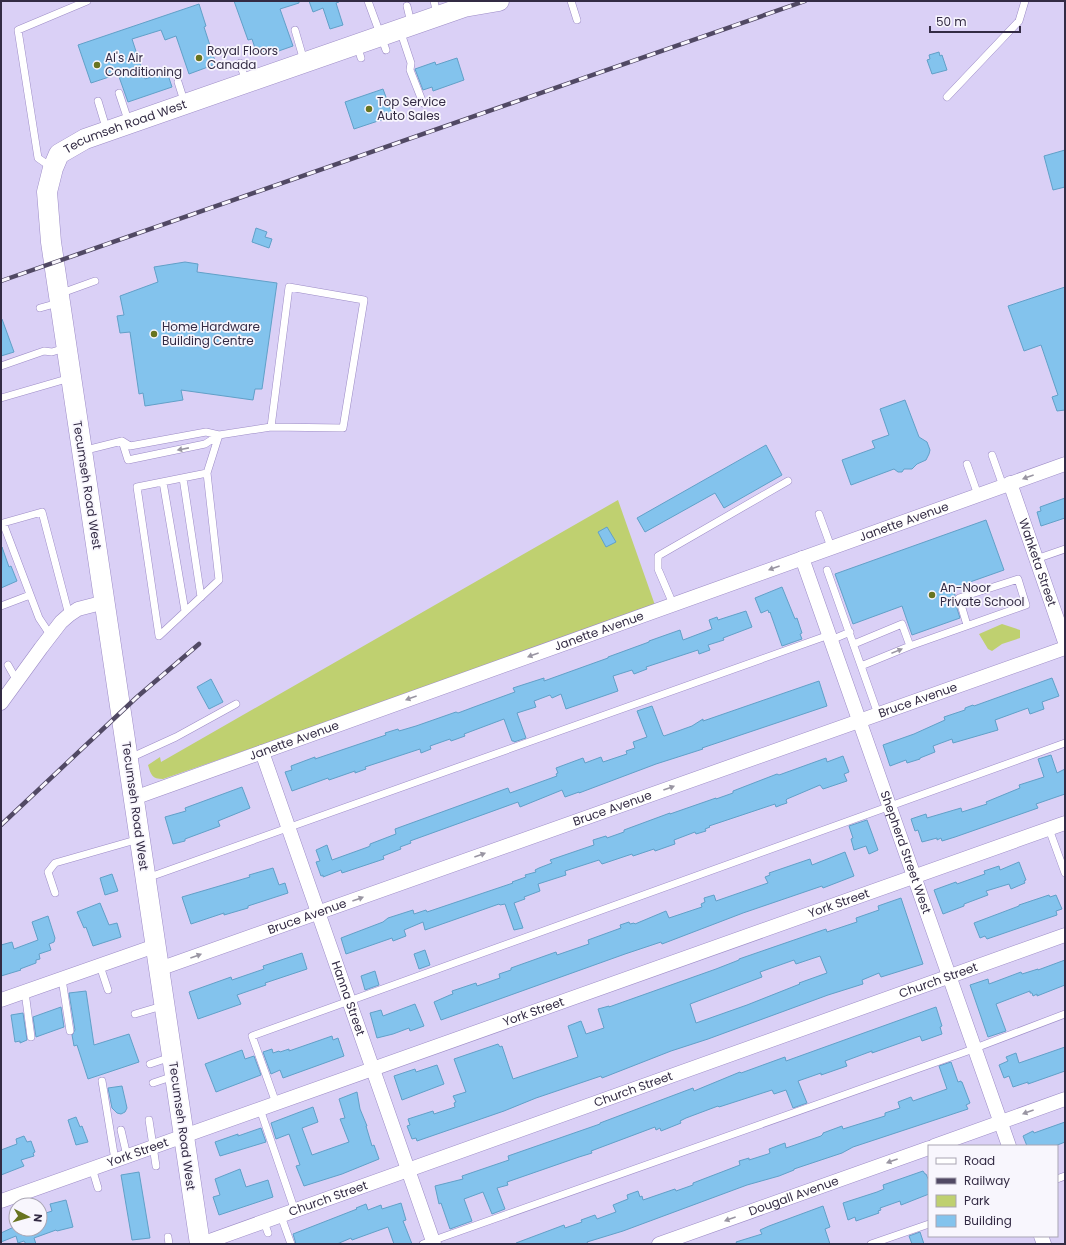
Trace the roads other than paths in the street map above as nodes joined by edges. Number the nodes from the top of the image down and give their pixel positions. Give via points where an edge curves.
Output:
1 (87, 1) edge
2 (368, 1) edge
3 (499, 1) edge
4 (571, 1) edge
5 (1025, 1) edge
6 (469, 4) edge
7 (407, 6) dead end
8 (436, 9) edge
9 (577, 20) dead end
10 (406, 27) junction
11 (295, 30) dead end
12 (383, 43) junction
13 (240, 63) dead end
14 (305, 63) junction
15 (178, 82) dead end
16 (246, 83) junction
17 (119, 93) dead end
18 (947, 97) dead end
19 (98, 101) dead end
20 (424, 103) dead end
21 (185, 104) junction
22 (129, 123) junction
23 (108, 131) junction
24 (53, 168) junction
25 (95, 281) dead end
26 (60, 298) junction
27 (40, 308) dead end
28 (67, 347) junction
29 (1, 366) edge
30 (71, 378) junction
31 (1, 398) edge
32 (271, 427) junction
33 (219, 436) junction
34 (122, 441) junction
35 (82, 451) junction
36 (992, 455) dead end
37 (967, 464) dead end
38 (1065, 464) edge
39 (207, 473) junction
40 (183, 478) junction
41 (788, 481) dead end
42 (163, 482) junction
43 (1006, 485) junction
44 (978, 495) junction
45 (819, 514) dead end
46 (831, 547) junction
47 (1065, 550) edge
48 (802, 558) junction
49 (1036, 560) junction
50 (827, 570) dead end
51 (30, 595) junction
52 (201, 597) junction
53 (105, 602) junction
54 (673, 604) junction
55 (1, 606) edge
56 (185, 612) junction
57 (69, 615) junction
58 (968, 625) junction
59 (850, 632) junction
60 (51, 636) junction
61 (830, 637) junction
62 (1065, 642) edge
63 (854, 644) junction
64 (910, 646) junction
65 (1065, 648) edge
66 (8, 665) dead end
67 (861, 666) junction
68 (10, 688) edge
69 (1, 703) edge
70 (236, 704) dead end
71 (878, 714) junction
72 (859, 721) junction
73 (1065, 743) edge
74 (262, 752) junction
75 (128, 759) junction
76 (134, 798) junction
77 (890, 806) junction
78 (1065, 823) edge
79 (288, 828) junction
80 (1049, 829) junction
81 (140, 839) junction
82 (1065, 873) edge
83 (914, 876) junction
84 (145, 878) junction
85 (55, 893) dead end
86 (318, 913) junction
87 (1065, 935) edge
88 (155, 946) junction
89 (100, 966) junction
90 (159, 969) junction
91 (950, 975) junction
92 (62, 979) junction
93 (108, 990) dead end
94 (25, 992) junction
95 (1, 1000) edge
96 (349, 1000) junction
97 (164, 1005) junction
98 (135, 1014) dead end
99 (1065, 1014) edge
100 (70, 1031) dead end
101 (31, 1037) dead end
102 (975, 1048) junction
103 (172, 1056) junction
104 (150, 1064) dead end
105 (373, 1069) junction
106 (175, 1076) junction
107 (102, 1082) dead end
108 (154, 1083) dead end
109 (1065, 1099) edge
110 (276, 1103) junction
111 (260, 1109) junction
112 (149, 1120) dead end
113 (1001, 1122) junction
114 (121, 1130) dead end
115 (184, 1136) junction
116 (937, 1145) edge
117 (1009, 1145) edge
118 (153, 1146) junction
119 (928, 1148) edge
120 (121, 1158) junction
121 (156, 1166) dead end
122 (92, 1168) junction
123 (408, 1170) junction
124 (98, 1188) dead end
125 (1, 1201) edge
126 (295, 1211) junction
127 (281, 1216) junction
128 (928, 1224) edge
129 (430, 1243) edge
130 (201, 1244) edge
131 (290, 1244) edge
132 (659, 1244) edge
133 (871, 1244) edge

1 - 24 lane via 18,30 38,158
2 - 12 lane
3 - 6 main road, Tecumseh Road West
4 - 9 lane
5 - 18 lane via 1019,21
6 - 8 main road, Tecumseh Road West
7 - 10 lane
8 - 10 main road, Tecumseh Road West
10 - 12 main road, Tecumseh Road West
10 - 20 lane via 410,70
11 - 14 lane
12 - 14 main road, Tecumseh Road West
13 - 16 lane
14 - 16 main road, Tecumseh Road West
15 - 21 lane
16 - 21 main road, Tecumseh Road West
17 - 22 lane
19 - 23 lane
21 - 22 main road, Tecumseh Road West
22 - 23 main road, Tecumseh Road West
23 - 24 main road, Tecumseh Road West via 85,139 59,154
24 - 26 main road, Tecumseh Road West via 47,192 51,242
25 - 26 lane
26 - 27 lane
26 - 28 main road, Tecumseh Road West
28 - 29 lane via 52,352 44,351
28 - 30 main road, Tecumseh Road West
30 - 31 lane
30 - 35 main road, Tecumseh Road West
32 - 32 lane via 289,287 364,300 343,428
32 - 33 lane
33 - 34 lane via 206,432 130,446
33 -> 34 lane via 205,444 128,460
33 - 39 lane
34 - 35 lane
35 - 53 main road, Tecumseh Road West
36 - 43 lane
37 - 44 lane
38 -> 43 street, Janette Avenue
39 - 40 lane
39 - 52 lane via 219,580
40 - 42 lane
40 - 52 lane
41 - 54 lane via 658,556 658,569
42 - 56 lane
42 - 56 lane via 137,487 159,636
43 - 44 street, Janette Avenue
43 - 49 street, Wahketa Street
44 - 46 street, Janette Avenue
45 - 46 lane
46 - 48 street, Janette Avenue
47 - 49 lane
48 -> 54 street, Janette Avenue
48 - 61 street, Shepherd Street West
49 - 62 street, Wahketa Street
50 - 59 lane
51 - 55 lane
51 - 57 lane via 3,523 42,512
51 - 60 lane via 39,618
52 - 56 lane
53 - 57 street via 78,609
53 - 75 main road, Tecumseh Road West
54 -> 74 street, Janette Avenue
57 - 60 street
58 - 58 lane via 1026,605 1018,579 959,598
58 - 64 lane
59 - 61 lane
59 - 63 lane
60 - 68 street
61 - 72 street, Shepherd Street West
61 - 79 lane
63 - 64 lane via 902,624
63 - 67 lane
67 -> 64 lane
65 - 71 street, Bruce Avenue
66 - 68 lane
67 - 71 lane
68 - 69 street
70 - 75 lane via 176,737
71 - 72 street, Bruce Avenue
72 - 77 street, Shepherd Street West
86 -> 72 street, Bruce Avenue
73 - 77 lane
74 - 76 street, Janette Avenue
74 - 79 street, Hanna Street
75 - 76 main road, Tecumseh Road West
76 - 81 main road, Tecumseh Road West
77 - 83 street, Shepherd Street West
77 - 96 lane
78 - 80 street, York Street
79 - 84 lane
79 - 86 street, Hanna Street
80 - 82 lane
80 - 83 street, York Street
81 - 84 main road, Tecumseh Road West
81 - 85 lane via 55,863 48,872
83 - 91 street, Shepherd Street West
83 - 105 street, York Street
84 - 88 main road, Tecumseh Road West
90 -> 86 street, Bruce Avenue
86 - 96 street, Hanna Street
87 - 91 street, Church Street
88 - 89 street
88 - 90 main road, Tecumseh Road West
89 - 92 street
89 - 93 lane
90 - 97 main road, Tecumseh Road West
91 - 102 street, Shepherd Street West
91 - 123 street, Church Street
92 - 94 street
92 - 100 lane
94 - 95 street
94 - 101 lane
96 - 105 street, Hanna Street
96 - 110 lane via 252,1036
97 - 98 lane
97 - 103 main road, Tecumseh Road West
99 - 102 lane
102 - 113 street, Shepherd Street West
102 - 129 lane
103 - 104 lane
103 - 106 main road, Tecumseh Road West
105 - 110 street, York Street
105 - 123 street, Hanna Street
106 - 108 lane
106 - 115 main road, Tecumseh Road West
107 - 120 lane
109 -> 113 street
110 - 111 street, York Street
111 - 115 street, York Street
111 - 126 lane
112 - 118 lane
113 - 116 street
113 - 117 street, Shepherd Street West
114 - 120 lane
115 - 118 street, York Street
115 - 130 main road, Tecumseh Road West
118 - 120 street, York Street
118 - 121 lane
119 -> 132 street, Dougall Avenue
120 - 122 street, York Street
122 - 124 lane
122 - 125 street, York Street
123 - 126 street, Church Street
123 - 129 street, Hanna Street
126 - 127 street, Church Street
127 - 130 street, Church Street via 266,1227
127 - 131 lane
128 - 133 lane

